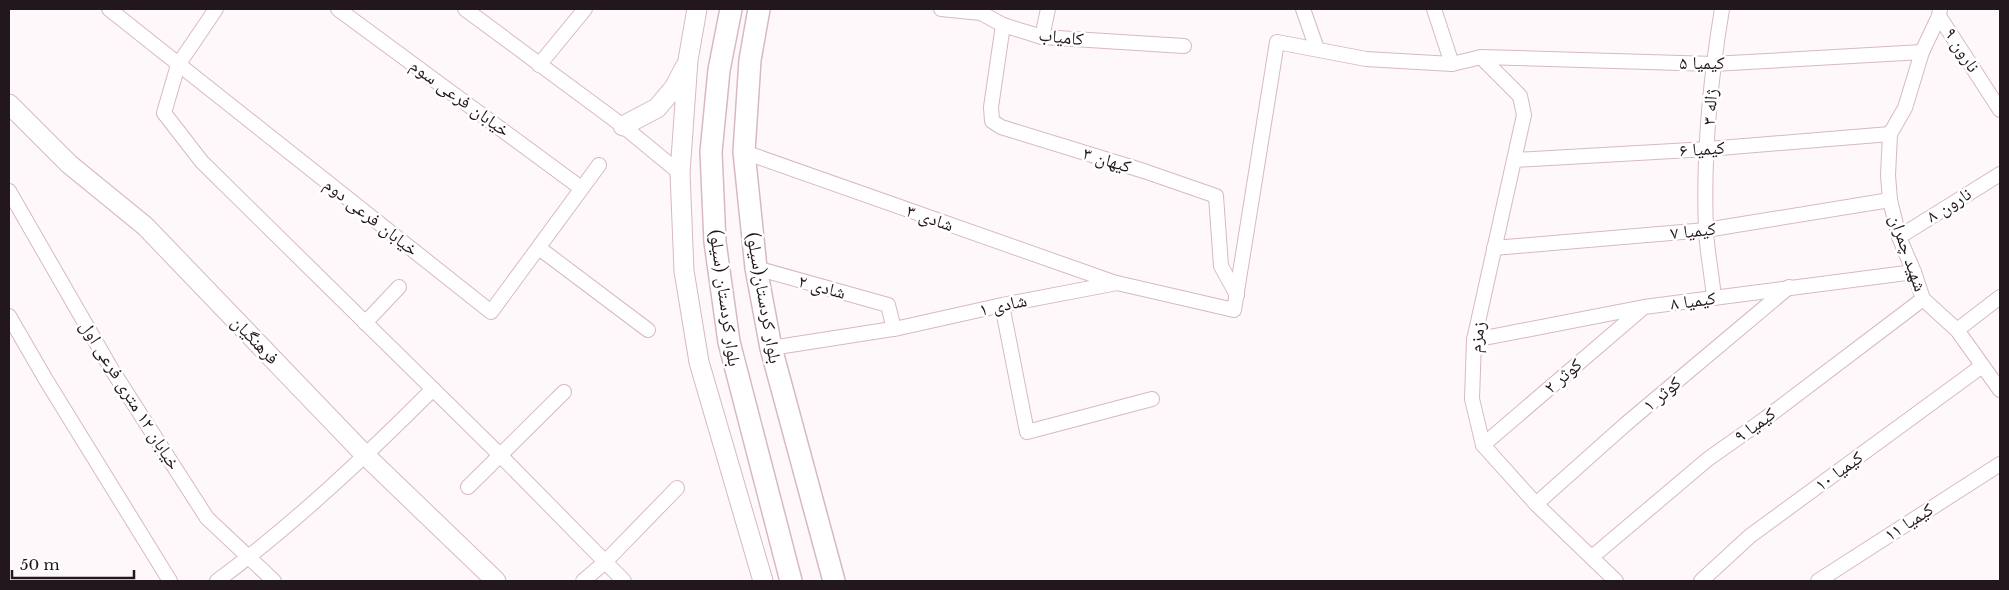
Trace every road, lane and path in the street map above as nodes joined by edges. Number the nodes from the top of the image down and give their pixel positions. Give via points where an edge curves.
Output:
1 (109, 9) edge
2 (216, 9) edge
3 (338, 9) edge
4 (465, 9) edge
5 (585, 9) edge
6 (697, 9) edge
7 (730, 9) edge
8 (759, 9) edge
9 (941, 9) edge
10 (1048, 9) edge
11 (1303, 9) edge
12 (1434, 9) edge
13 (1722, 9) edge
14 (982, 11) edge
15 (1940, 12) edge
16 (1003, 25) junction
17 (1042, 37) junction
18 (1184, 46) dead end
19 (1316, 48) junction
20 (1922, 52) junction
21 (1481, 57) junction
22 (688, 60) junction
23 (178, 64) junction
24 (1452, 64) junction
25 (1713, 64) junction
26 (539, 65) junction
27 (9, 104) edge
28 (2000, 110) edge
29 (623, 126) junction
30 (1890, 134) junction
31 (1708, 149) junction
32 (744, 152) junction
33 (1514, 160) junction
34 (599, 165) dead end
35 (680, 173) junction
36 (2000, 174) edge
37 (581, 188) junction
38 (9, 190) edge
39 (1890, 200) junction
40 (1706, 230) junction
41 (1899, 237) junction
42 (539, 248) junction
43 (1494, 248) junction
44 (756, 268) junction
45 (1914, 272) junction
46 (1117, 283) junction
47 (399, 287) dead end
48 (1790, 287) junction
49 (1237, 295) junction
50 (2000, 296) edge
51 (1714, 298) junction
52 (1923, 299) junction
53 (1002, 305) junction
54 (1644, 307) junction
55 (9, 316) edge
56 (365, 323) junction
57 (894, 329) junction
58 (648, 330) dead end
59 (1957, 330) junction
60 (1474, 340) junction
61 (771, 348) junction
62 (1982, 366) junction
63 (433, 390) junction
64 (2000, 390) edge
65 (564, 392) dead end
66 (1152, 399) dead end
67 (1483, 445) junction
68 (366, 456) junction
69 (501, 456) junction
70 (2000, 464) edge
71 (468, 487) dead end
72 (677, 488) dead end
73 (1536, 504) junction
74 (1592, 557) junction
75 (248, 558) junction
76 (604, 563) junction
77 (170, 581) edge
78 (217, 581) edge
79 (274, 581) edge
80 (496, 581) edge
81 (583, 581) edge
82 (624, 581) edge
83 (763, 581) edge
84 (791, 581) edge
85 (834, 581) edge
86 (1616, 581) edge
87 (1701, 581) edge
88 (1818, 581) edge

1 - 23 street, خیابان فرعی دوم
2 - 23 street
3 - 37 street, خیابان فرعی سوم
4 - 26 street
5 - 26 street
6 - 22 street
7 - 84 main road, بلوار کردستان (سیلو) via 712,152 715,242 728,342
8 - 32 main road, بلوار کردستان(سیلو) via 750,60
9 - 14 street, کامیاب
10 - 17 street
11 - 19 street
12 - 24 street
13 - 25 street, ژاله ۳
14 - 16 street, کامیاب
15 - 20 street, شهید چمران
15 - 28 street, نارون ۹
16 - 17 street, کامیاب
16 - 49 street, کیهان ۳ via 992,121 1001,127 1216,196 1221,266
17 - 18 street, کامیاب
19 - 24 street via 1366,59
19 - 49 street via 1277,42
20 - 25 street, کیمیا ۵
20 - 30 street, شهید چمران via 1904,108
21 - 24 street
21 - 25 street, کیمیا ۵
21 - 33 street, زمزم via 1520,96 1524,115
22 - 29 street via 674,88 657,108
22 - 35 street
23 - 42 street, خیابان فرعی دوم via 492,312
23 - 56 street via 164,113 202,162
25 - 31 street, ژاله ۳
26 - 29 street
27 - 68 street, فرهنگیان via 69,164 145,226
29 - 35 street
30 - 31 street, کیمیا ۶
30 - 39 street, شهید چمران
31 - 33 street, کیمیا ۶
31 - 40 street, ژاله ۳
32 - 44 main road, بلوار کردستان(سیلو)
32 - 46 street, شادی ۳
33 - 43 street, زمزم
34 - 37 street, خیابان فرعی دوم
35 - 83 street via 684,271 699,362
36 - 41 street, نارون ۸
37 - 42 street, خیابان فرعی دوم
38 - 75 street, خیابان ۱۲ متری فرعی اول via 112,370 208,518
39 - 40 street, کیمیا ۷
39 - 41 street, شهید چمران
40 - 43 street, کیمیا ۷
40 - 51 street, ژاله ۳
41 - 45 street, شهید چمران
42 - 58 street
43 - 60 street, زمزم
44 - 57 street, شادی ۲ via 888,305
44 - 61 main road, بلوار کردستان(سیلو)
45 - 48 street, کیمیا ۸
45 - 52 street, شهید چمران
46 - 49 street, شادی ۱ via 1234,310
46 - 53 street, شادی ۱
47 - 56 street
48 - 51 street, کیمیا ۸
48 - 73 street, کوثر ۱
50 - 59 street
51 - 54 street, کیمیا ۸
52 - 59 street, شهید چمران
52 - 74 street, کیمیا ۹ via 1708,459
53 - 57 street, شادی ۱
53 - 66 street via 1027,432
54 - 60 street, کیمیا ۸
54 - 67 street, کوثر ۲
55 - 77 street
56 - 63 street
57 - 61 street, شادی ۱
59 - 62 street, شهید چمران
60 - 67 street, زمزم via 1472,399
61 - 85 main road, بلوار کردستان(سیلو)
62 - 64 street, شهید چمران
62 - 87 street, کیمیا ۱۰ via 1750,536
63 - 68 street
63 - 69 street
65 - 69 street
67 - 73 street, زمزم
68 - 75 street
68 - 80 street, فرهنگیان
69 - 71 street
69 - 76 street
70 - 88 street, کیمیا ۱۱
72 - 76 street
73 - 74 street, زمزم
74 - 86 street, زمزم
75 - 78 street
75 - 79 street, خیابان ۱۲ متری فرعی اول
76 - 81 street
76 - 82 street

